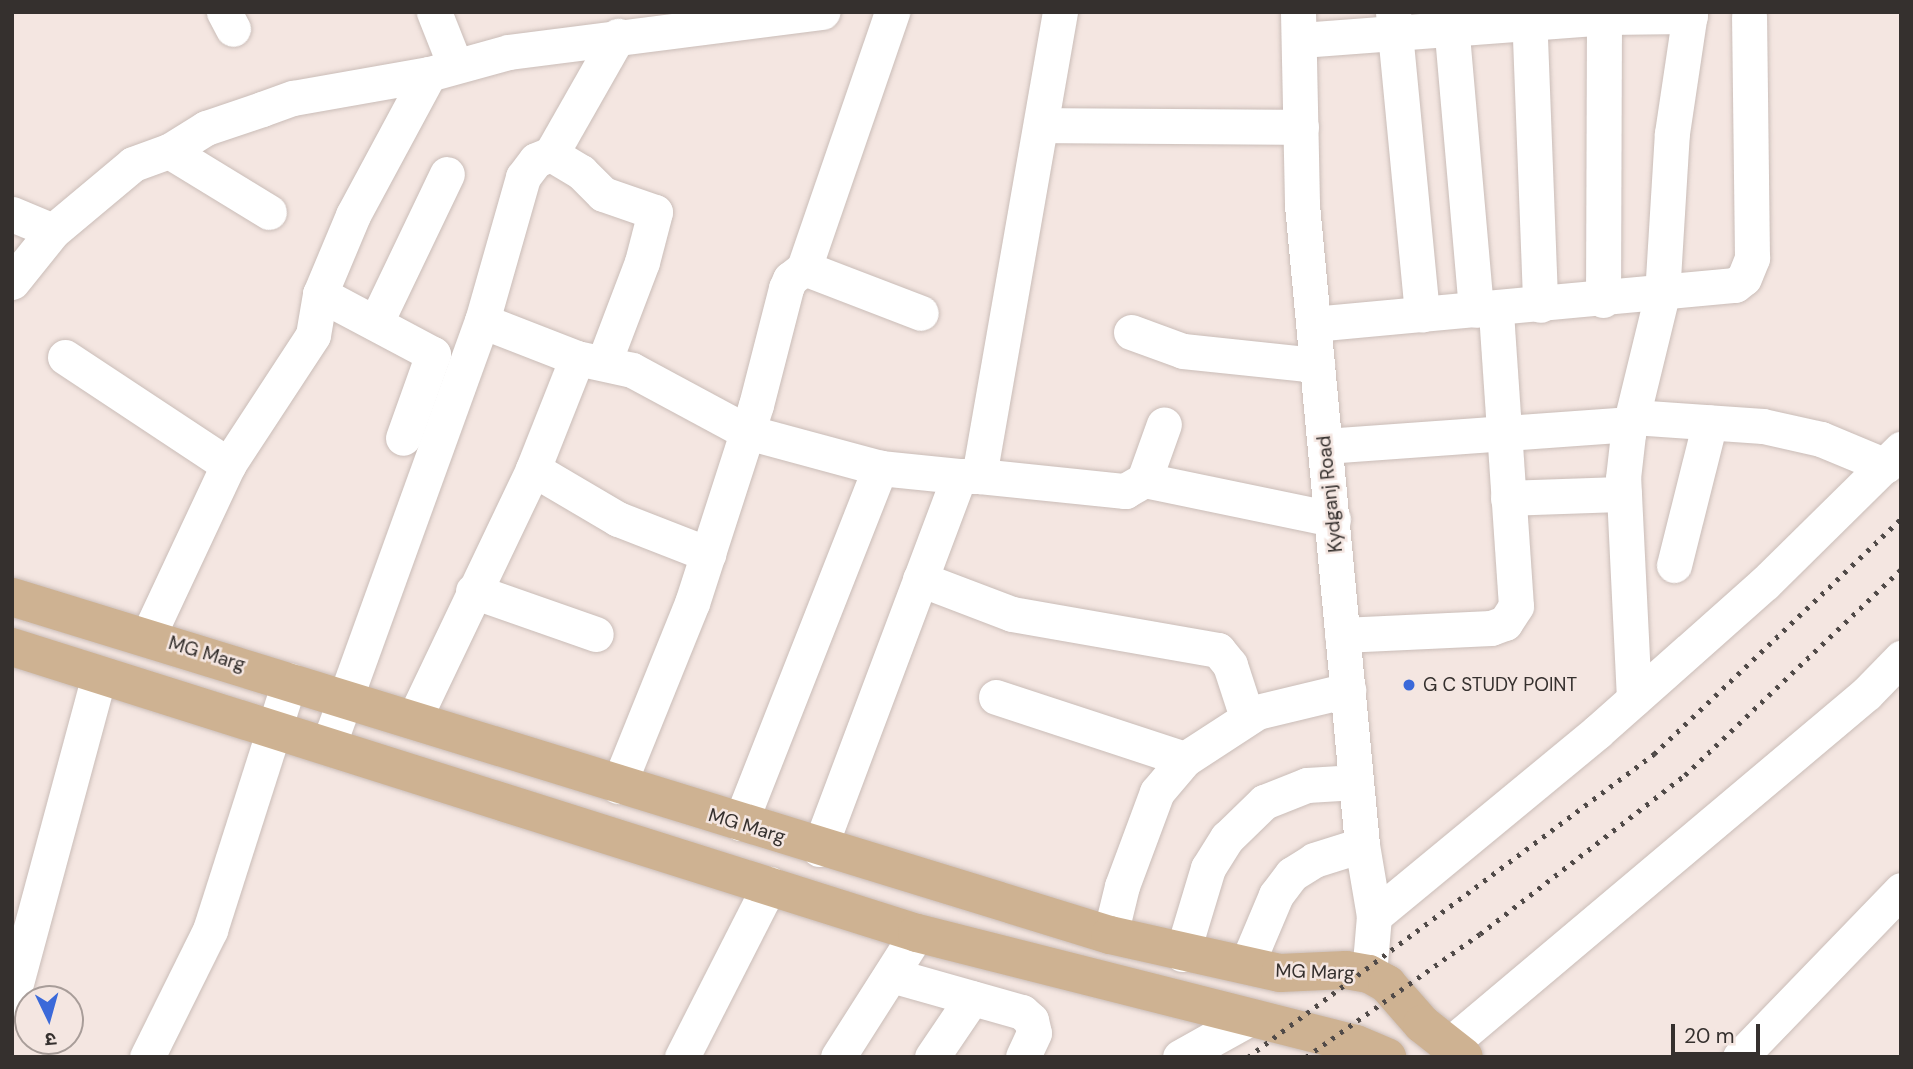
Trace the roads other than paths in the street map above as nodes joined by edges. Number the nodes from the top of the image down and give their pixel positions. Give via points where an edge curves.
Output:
1 (434, 12) edge
2 (822, 12) edge
3 (891, 12) edge
4 (1060, 12) edge
5 (1690, 14) edge
6 (1592, 16) edge
7 (1530, 17) edge
8 (1749, 17) dead end
9 (1450, 20) edge
10 (666, 21) edge
11 (1394, 22) edge
12 (1299, 26) edge
13 (618, 36) junction
14 (442, 69) junction
15 (1042, 125) junction
16 (1301, 127) junction
17 (169, 152) junction
18 (551, 154) junction
19 (447, 174) dead end
20 (269, 212) dead end
21 (12, 214) edge
22 (53, 231) junction
23 (804, 268) junction
24 (12, 282) edge
25 (320, 294) junction
26 (1662, 295) junction
27 (1603, 300) junction
28 (1540, 305) junction
29 (1486, 309) junction
30 (921, 313) dead end
31 (1422, 315) junction
32 (482, 321) junction
33 (376, 322) junction
34 (1313, 324) junction
35 (1131, 332) dead end
36 (65, 357) dead end
37 (590, 360) junction
38 (1317, 365) junction
39 (1632, 420) junction
40 (1710, 422) junction
41 (1164, 424) dead end
42 (747, 432) junction
43 (1503, 432) junction
44 (403, 438) dead end
45 (1325, 446) junction
46 (1893, 457) edge
47 (228, 465) junction
48 (880, 468) junction
49 (533, 469) junction
50 (969, 476) junction
51 (1144, 480) junction
52 (1624, 494) junction
53 (1508, 498) junction
54 (1333, 519) junction
55 (708, 554) junction
56 (1674, 565) dead end
57 (920, 579) junction
58 (473, 591) junction
59 (12, 597) edge
60 (596, 634) dead end
61 (1342, 635) junction
62 (148, 636) junction
63 (12, 647) edge
64 (1901, 658) edge
65 (99, 675) junction
66 (290, 680) junction
67 (1348, 690) junction
68 (996, 697) dead end
69 (344, 699) junction
70 (1634, 699) junction
71 (1247, 717) junction
72 (413, 720) junction
73 (274, 728) junction
74 (328, 746) junction
75 (1185, 759) junction
76 (1356, 782) junction
77 (618, 786) junction
78 (740, 823) junction
79 (1362, 845) junction
80 (819, 849) junction
81 (770, 884) junction
82 (1901, 890) edge
83 (1374, 916) junction
84 (917, 933) junction
85 (1110, 935) junction
86 (1182, 954) junction
87 (1246, 966) junction
88 (1369, 974) junction
89 (891, 975) junction
90 (12, 998) edge
91 (972, 998) junction
92 (1252, 1017) junction
93 (1456, 1051) edge
94 (146, 1057) edge
95 (682, 1057) edge
96 (838, 1057) edge
97 (932, 1057) edge
98 (1023, 1057) edge
99 (1180, 1057) edge
100 (1387, 1057) edge
101 (1740, 1057) edge

1 - 14 street
2 - 10 street
3 - 23 street
4 - 15 street
5 - 6 street
5 - 26 street via 1672,132
6 - 7 street
6 - 27 street
7 - 9 street
7 - 28 street
8 - 26 street via 1752,258 1735,285
9 - 11 street
9 - 29 street
10 - 13 street
11 - 12 street
11 - 31 street
12 - 16 street, Kydganj Road
13 - 14 street
13 - 18 street
14 - 17 street via 293,98 206,128
14 - 25 street via 353,215
15 - 16 street
15 - 50 street
16 - 34 street, Kydganj Road via 1302,205
17 - 20 street
17 - 22 street via 134,164
18 - 32 street via 536,160 523,177
18 - 37 street via 581,172 603,194 655,212 642,261
19 - 33 street
21 - 22 street
22 - 24 street
23 - 30 street
23 - 42 street via 786,288
25 - 33 street
25 - 47 street via 313,335
26 - 27 street
26 - 39 street
27 - 28 street
28 - 29 street
29 - 31 street
29 - 43 street
31 - 34 street
32 - 37 street
32 - 69 street
33 - 44 street via 433,354
34 - 38 street, Kydganj Road
35 - 38 street via 1196,354
36 - 47 street
37 - 42 street via 632,370
37 - 49 street
38 - 45 street, Kydganj Road
39 - 40 street
39 - 43 street
39 - 52 street
40 - 46 street via 1763,426
40 - 56 street
41 - 51 street
42 - 48 street
42 - 55 street
43 - 45 street
43 - 53 street
45 - 54 street, Kydganj Road
46 - 70 street via 1765,583
47 - 62 street
48 - 50 street
48 - 78 street
49 - 55 street via 618,519
49 - 58 street
50 - 51 street via 1108,492 1125,491
50 - 57 street
51 - 54 street
52 - 53 street
52 - 70 street
53 - 61 street via 1516,606 1505,622 1491,628
54 - 61 street, Kydganj Road
55 - 77 street
57 - 71 street via 1012,614 1218,650 1230,665
57 - 80 street
58 - 60 street
58 - 72 street
59 - 62 main road, MG Marg
61 - 67 street, Kydganj Road
62 - 66 main road, MG Marg
63 - 65 main road
64 - 93 street via 1867,694
65 - 73 main road
65 - 90 street
66 - 69 main road, MG Marg
66 - 73 street
67 - 71 street via 1293,701
67 - 76 street, Kydganj Road
68 - 75 street
69 - 72 main road, MG Marg
69 - 74 street
70 - 83 street
71 - 75 street
72 - 77 main road, MG Marg
73 - 74 main road
73 - 94 street via 210,930
74 - 81 main road
75 - 85 street via 1157,792 1122,886
76 - 79 street, Kydganj Road
76 - 86 street via 1307,785 1264,802 1227,838 1208,868
77 - 78 main road, MG Marg
78 - 80 main road, MG Marg
79 - 83 street, Kydganj Road
79 - 87 street via 1314,860 1292,874 1276,895
80 - 85 main road, MG Marg
81 - 84 main road
81 - 95 street
82 - 101 street
83 - 88 street, Kydganj Road
84 - 89 street
84 - 92 main road
85 - 86 main road, MG Marg
86 - 87 main road, MG Marg
87 - 88 main road, MG Marg via 1280,973 1346,970
88 - 93 main road, MG Marg via 1387,984 1422,1024
89 - 91 street
89 - 96 street
91 - 97 street
91 - 98 street via 1022,1012 1031,1020 1034,1033
92 - 99 street
92 - 100 main road via 1356,1044

